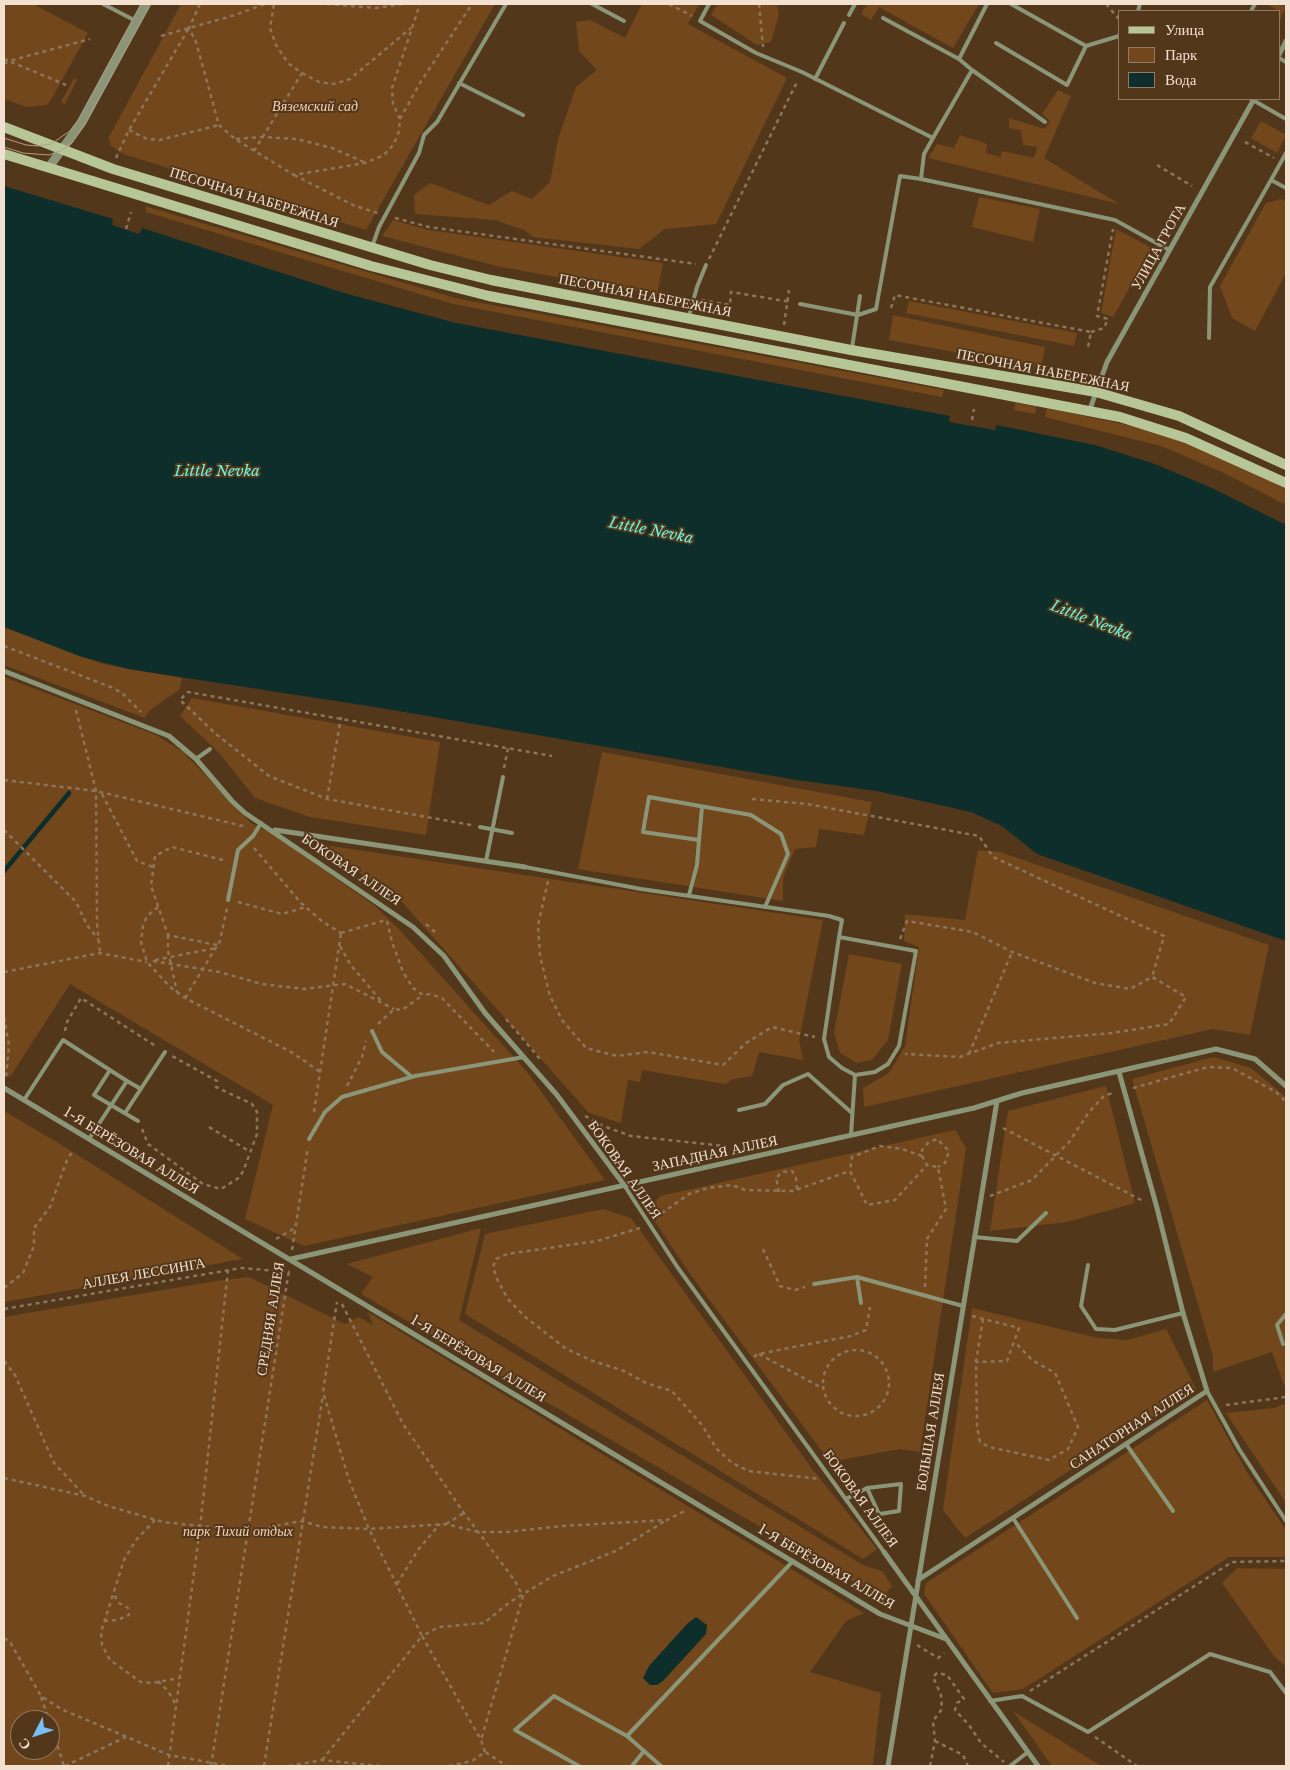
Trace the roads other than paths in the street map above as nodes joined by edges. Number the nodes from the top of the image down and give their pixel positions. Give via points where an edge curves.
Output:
1 (103, 4) edge
2 (146, 4) edge
3 (506, 4) edge
4 (592, 4) edge
5 (709, 4) edge
6 (855, 4) edge
7 (987, 4) edge
8 (1012, 4) edge
9 (849, 15) dead end
10 (883, 18) dead end
11 (136, 21) junction
12 (624, 21) dead end
13 (844, 23) dead end
14 (1118, 36) edge
15 (1286, 41) edge
16 (996, 43) dead end
17 (1086, 46) junction
18 (1280, 54) edge
19 (959, 59) junction
20 (972, 70) junction
21 (815, 79) junction
22 (459, 83) junction
23 (1252, 100) edge
24 (1255, 100) edge
25 (523, 115) dead end
26 (1286, 118) edge
27 (1045, 122) dead end
28 (4, 127) edge
29 (933, 138) junction
30 (62, 148) junction
31 (1286, 153) edge
32 (4, 154) edge
33 (49, 168) junction
34 (921, 179) junction
35 (1271, 180) junction
36 (1286, 188) edge
37 (371, 249) junction
38 (1170, 250) junction
39 (706, 265) road end
40 (860, 296) dead end
41 (800, 304) road end
42 (858, 314) junction
43 (688, 318) junction
44 (1208, 338) dead end
45 (852, 350) junction
46 (1096, 392) junction
47 (1090, 409) junction
48 (1285, 461) edge
49 (1286, 483) edge
50 (4, 671) edge
51 (210, 749) dead end
52 (196, 759) junction
53 (503, 777) road end
54 (702, 807) junction
55 (262, 823) junction
56 (480, 827) road end
57 (272, 830) junction
58 (492, 830) junction
59 (512, 833) dead end
60 (699, 840) junction
61 (486, 862) junction
62 (525, 867) joint
63 (689, 895) junction
64 (228, 900) road end
65 (765, 907) junction
66 (840, 938) junction
67 (372, 1031) dead end
68 (165, 1052) road end
69 (525, 1057) junction
70 (110, 1070) junction
71 (1119, 1072) junction
72 (855, 1075) junction
73 (412, 1077) junction
74 (128, 1081) junction
75 (1286, 1086) edge
76 (4, 1088) edge
77 (140, 1089) junction
78 (24, 1100) junction
79 (996, 1101) junction
80 (111, 1105) junction
81 (739, 1110) dead end
82 (852, 1112) junction
83 (125, 1113) junction
84 (138, 1121) road end
85 (851, 1135) junction
86 (309, 1139) road end
87 (89, 1140) junction
88 (624, 1185) junction
89 (1046, 1213) dead end
90 (974, 1237) junction
91 (291, 1259) junction
92 (1088, 1266) dead end
93 (857, 1277) junction
94 (814, 1284) road end
95 (861, 1303) road end
96 (963, 1306) junction
97 (1183, 1313) junction
98 (1286, 1314) edge
99 (1283, 1344) dead end
100 (1207, 1391) junction
101 (1126, 1444) junction
102 (867, 1488) junction
103 (846, 1500) junction
104 (1173, 1511) dead end
105 (1013, 1518) junction
106 (1286, 1521) edge
107 (884, 1552) joint
108 (793, 1561) junction
109 (902, 1577) junction
110 (918, 1580) junction
111 (914, 1594) junction
112 (1077, 1618) dead end
113 (910, 1627) junction
114 (946, 1638) junction
115 (1286, 1693) edge
116 (990, 1700) junction
117 (627, 1736) junction
118 (644, 1751) junction
119 (1028, 1752) junction
120 (579, 1766) edge
121 (632, 1766) edge
122 (661, 1766) edge
123 (888, 1766) edge
124 (1009, 1766) edge
125 (1038, 1766) edge

1 - 11 lane
2 - 11 street
3 - 22 lane
4 - 12 lane
5 - 21 lane via 700,21 756,53
6 - 9 lane
7 - 19 lane
8 - 17 lane
10 - 19 lane
11 - 30 street via 82,122
13 - 21 lane
14 - 17 lane
15 - 18 street
16 - 17 lane via 1067,85
19 - 20 lane
20 - 27 lane
20 - 29 lane
21 - 29 lane
22 - 25 lane
22 - 37 lane via 437,122 424,135 419,153
23 - 38 street, УЛИЦА ГРОТА
24 - 26 lane
28 - 30 main road, ПЕСОЧНАЯ НАБЕРЕЖНАЯ
29 - 34 lane via 924,154
30 - 33 street
30 - 37 main road, ПЕСОЧНАЯ НАБЕРЕЖНАЯ via 113,169
31 - 35 lane
32 - 33 main road, ПЕСОЧНАЯ НАБЕРЕЖНАЯ
33 - 47 main road, ПЕСОЧНАЯ НАБЕРЕЖНАЯ via 371,266 489,296
34 - 38 lane via 1115,220
34 - 42 lane via 900,176 876,308
35 - 36 lane
35 - 44 lane via 1210,287
37 - 43 main road, ПЕСОЧНАЯ НАБЕРЕЖНАЯ via 491,280
38 - 46 street, УЛИЦА ГРОТА via 1107,362
39 - 43 lane
40 - 42 lane
41 - 42 lane
42 - 45 lane
43 - 45 main road, ПЕСОЧНАЯ НАБЕРЕЖНАЯ
45 - 46 main road, ПЕСОЧНАЯ НАБЕРЕЖНАЯ
46 - 47 street, УЛИЦА ГРОТА
46 - 48 main road, ПЕСОЧНАЯ НАБЕРЕЖНАЯ via 1179,416
47 - 49 main road, ПЕСОЧНАЯ НАБЕРЕЖНАЯ via 1186,438
50 - 52 street, БОКОВАЯ АЛЛЕЯ via 153,728 182,745
51 - 52 lane
52 - 55 street, БОКОВАЯ АЛЛЕЯ via 232,801
53 - 58 lane
54 - 60 lane
54 - 60 lane via 649,798 643,832
54 - 65 lane via 751,815 781,834 788,854
55 - 57 street, БОКОВАЯ АЛЛЕЯ
55 - 64 lane via 238,850
56 - 58 lane
57 - 61 street
57 - 69 street, БОКОВАЯ АЛЛЕЯ via 413,926 444,956 485,1013
58 - 59 lane
58 - 61 lane
60 - 63 lane via 697,865
61 - 62 street
62 - 63 lane
63 - 65 lane
65 - 66 lane via 842,920
66 - 72 lane via 824,1039 829,1056
66 - 72 lane via 916,951 899,1046 888,1064 874,1072
67 - 73 lane via 382,1052
68 - 77 lane
69 - 73 lane
69 - 88 street, БОКОВАЯ АЛЛЕЯ via 558,1095
70 - 74 lane
70 - 78 lane via 63,1040
70 - 80 lane via 94,1095
71 - 75 street, ЗАПАДНАЯ АЛЛЕЯ via 1216,1049 1254,1059
71 - 79 street, ЗАПАДНАЯ АЛЛЕЯ
71 - 97 street, САНАТОРНАЯ АЛЛЕЯ
72 - 82 lane
73 - 86 lane via 342,1097 325,1112
74 - 77 lane
74 - 80 lane
76 - 78 street, 1-Я БЕРЁЗОВАЯ АЛЛЕЯ
77 - 83 lane
78 - 87 street, 1-Я БЕРЁЗОВАЯ АЛЛЕЯ
79 - 85 street, ЗАПАДНАЯ АЛЛЕЯ
79 - 90 street, БОЛЬШАЯ АЛЛЕЯ
80 - 83 lane
80 - 87 lane
81 - 82 lane via 765,1104 783,1085 808,1074
82 - 85 lane
83 - 84 lane
85 - 88 street, ЗАПАДНАЯ АЛЛЕЯ
87 - 91 street, 1-Я БЕРЁЗОВАЯ АЛЛЕЯ
88 - 91 street, ЗАПАДНАЯ АЛЛЕЯ
88 - 103 lane, БОКОВАЯ АЛЛЕЯ via 648,1224
89 - 90 lane via 1017,1241
90 - 96 street, БОЛЬШАЯ АЛЛЕЯ
91 - 108 street, 1-Я БЕРЁЗОВАЯ АЛЛЕЯ
92 - 97 lane via 1081,1306 1096,1329 1115,1330
93 - 94 lane
93 - 95 lane
93 - 96 lane
96 - 110 street, БОЛЬШАЯ АЛЛЕЯ
97 - 100 street, САНАТОРНАЯ АЛЛЕЯ
98 - 99 lane via 1276,1325
100 - 101 street, САНАТОРНАЯ АЛЛЕЯ
100 - 106 lane
101 - 104 lane
101 - 105 street, САНАТОРНАЯ АЛЛЕЯ
102 - 102 lane via 900,1484 899,1511 879,1514
102 - 103 lane
103 - 107 lane, БОКОВАЯ АЛЛЕЯ
105 - 110 street, САНАТОРНАЯ АЛЛЕЯ
105 - 112 lane
107 - 109 street, БОКОВАЯ АЛЛЕЯ
108 - 113 street, 1-Я БЕРЁЗОВАЯ АЛЛЕЯ via 880,1614
108 - 117 lane
109 - 110 street
109 - 111 street, БОКОВАЯ АЛЛЕЯ
110 - 111 street, БОЛЬШАЯ АЛЛЕЯ
111 - 113 street, БОЛЬШАЯ АЛЛЕЯ
111 - 114 street
113 - 114 street, 1-Я БЕРЁЗОВАЯ АЛЛЕЯ
113 - 123 street, БОЛЬШАЯ АЛЛЕЯ
114 - 116 street
115 - 116 lane via 1270,1672 1210,1654 1088,1732 1022,1696
116 - 119 street
117 - 118 lane
117 - 120 lane via 554,1696 515,1730
118 - 121 lane
118 - 122 lane
119 - 124 lane
119 - 125 street

